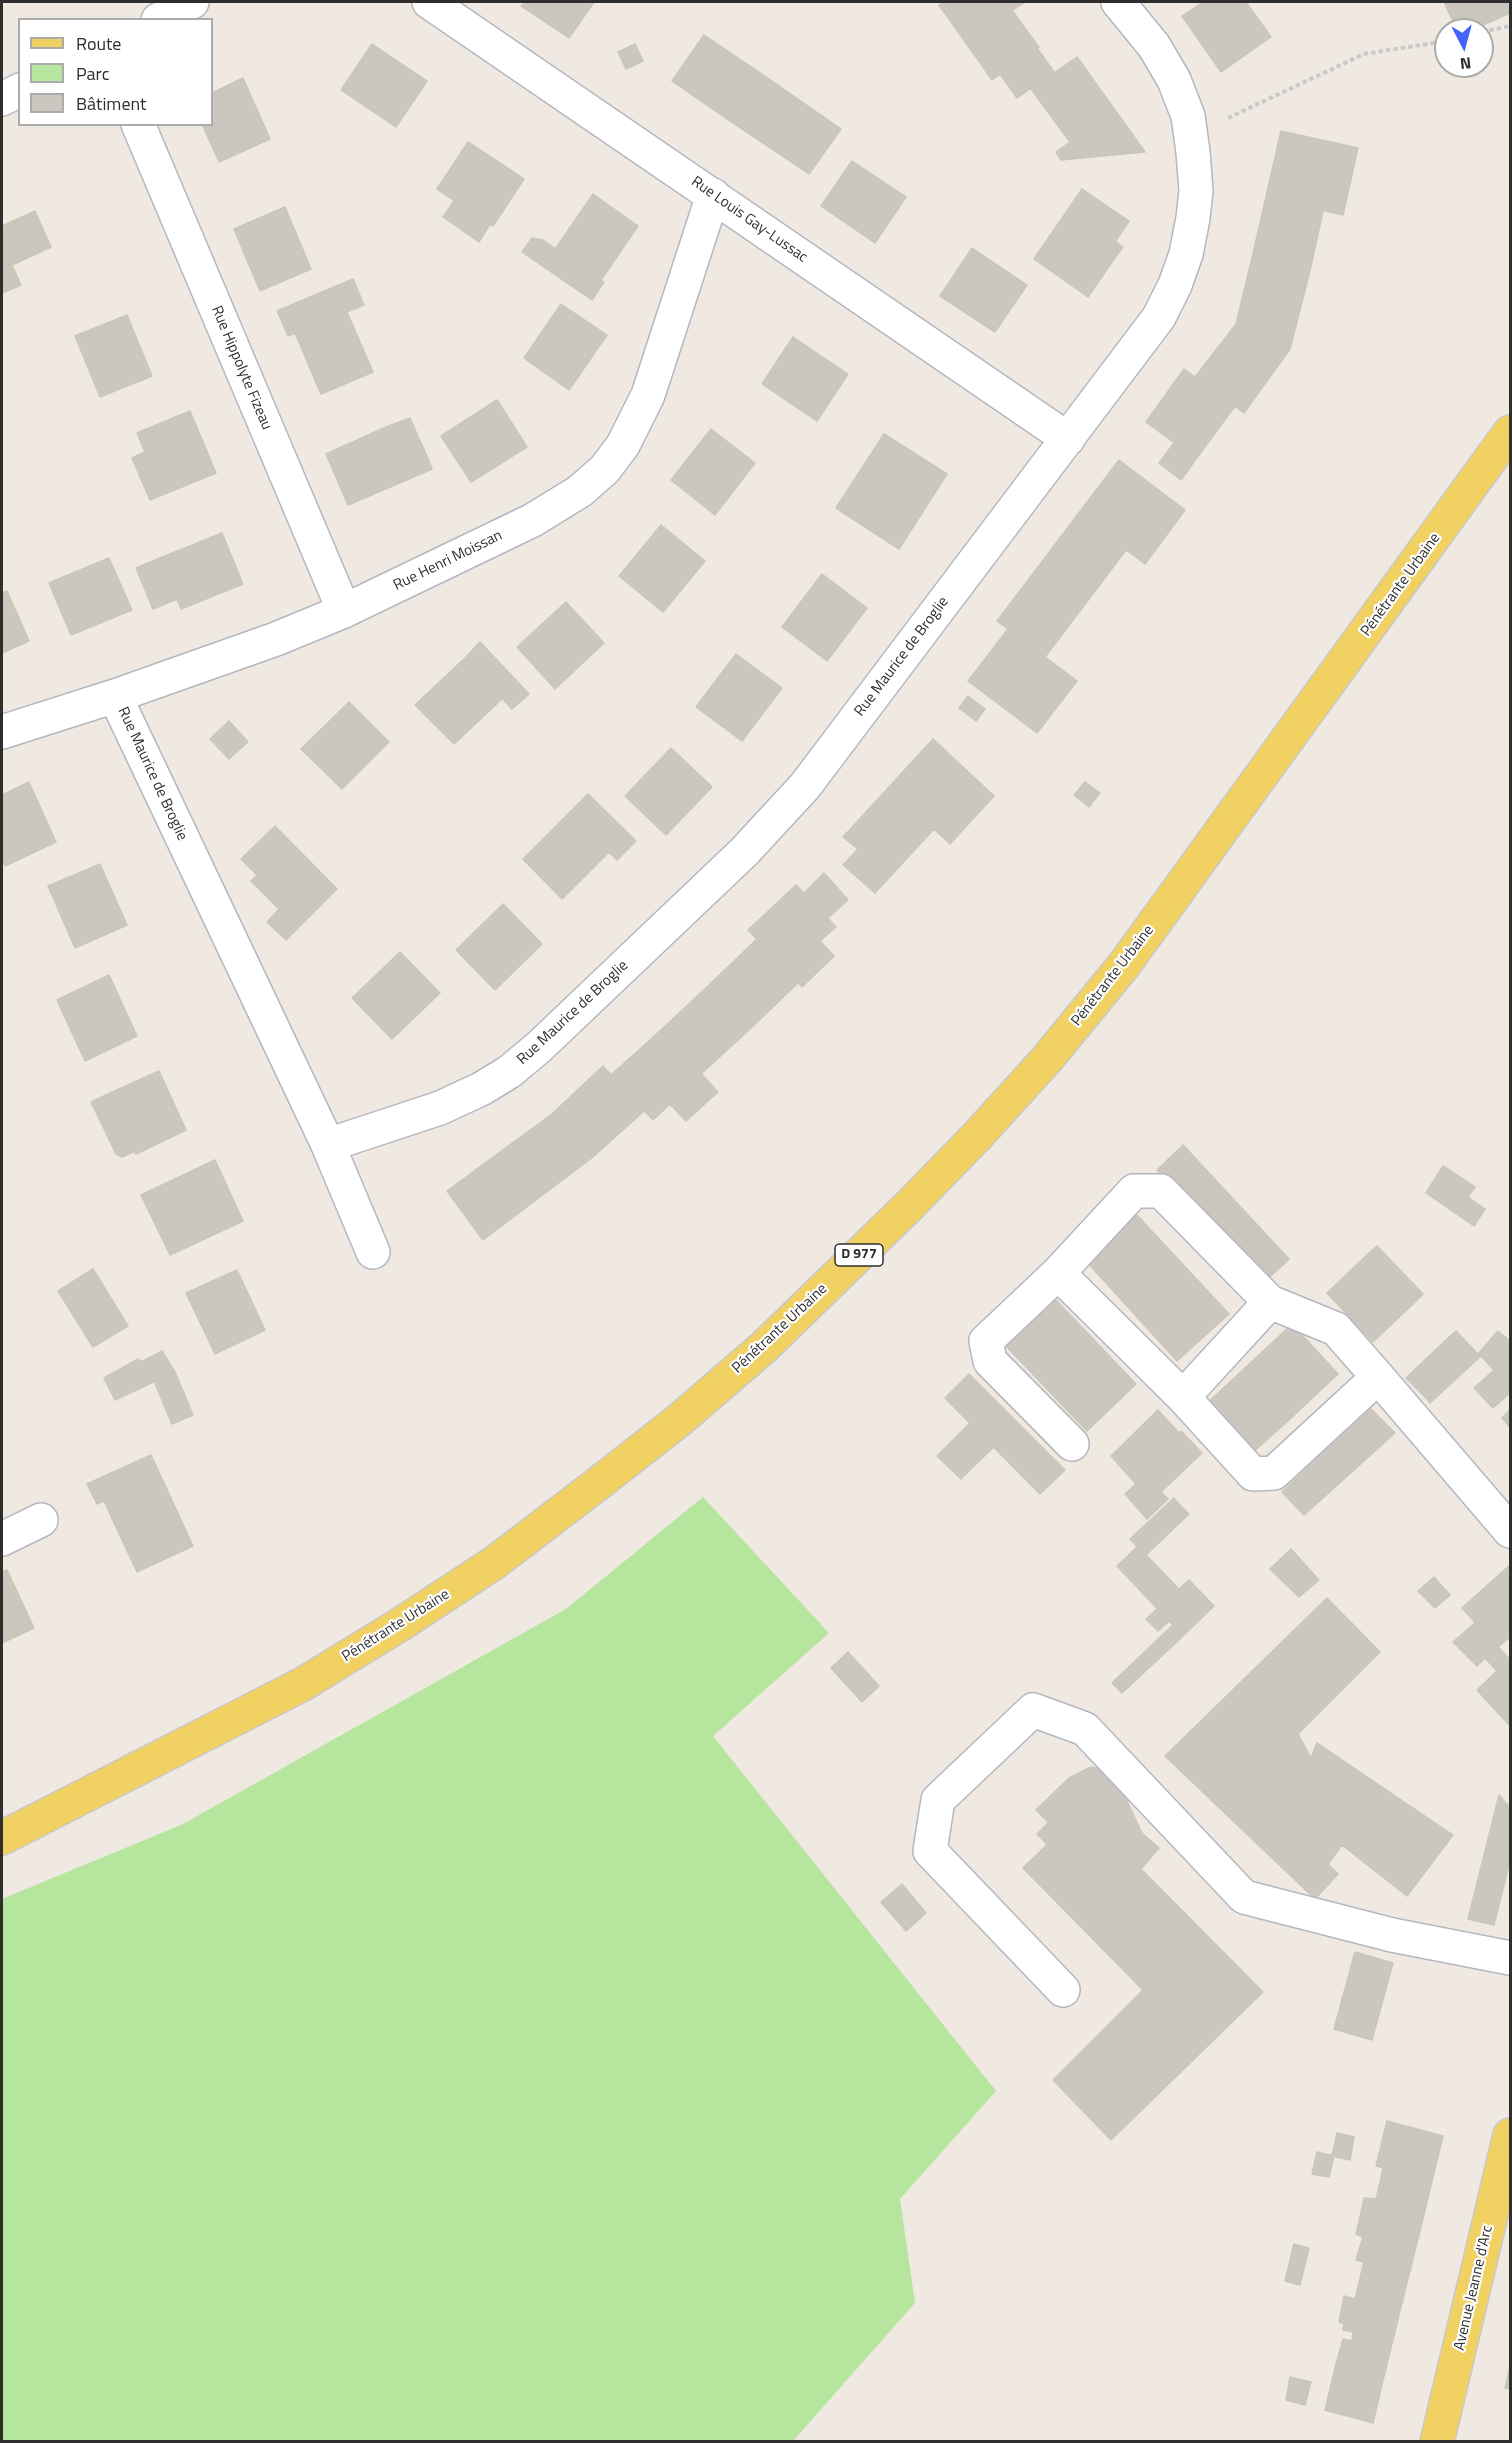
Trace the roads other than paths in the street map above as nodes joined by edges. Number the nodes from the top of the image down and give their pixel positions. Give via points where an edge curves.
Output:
1 (192, 2) edge
2 (429, 2) edge
3 (1118, 2) edge
4 (162, 18) edge
5 (18, 91) edge
6 (2, 99) edge
7 (139, 126) edge
8 (713, 195) junction
9 (1509, 437) edge
10 (1068, 439) junction
11 (344, 611) junction
12 (115, 696) junction
13 (2, 732) edge
14 (328, 1145) junction
15 (373, 1252) dead end
16 (1058, 1273) junction
17 (1270, 1302) junction
18 (1378, 1377) junction
19 (1183, 1397) junction
20 (1072, 1444) dead end
21 (41, 1520) dead end
22 (1510, 1531) edge
23 (2, 1539) edge
24 (2, 1838) edge
25 (1510, 1958) edge
26 (1063, 1990) dead end
27 (1510, 2135) edge
28 (1437, 2442) edge

1 - 4 street
2 - 8 street, Rue Louis Gay-Lussac
3 - 10 street, Rue Maurice de Broglie via 1154,46 1174,80 1188,116 1196,191 1193,218 1186,254 1159,317
5 - 6 street
7 - 11 street, Rue Hippolyte Fizeau
8 - 10 street, Rue Louis Gay-Lussac
8 - 11 street, Rue Henri Moissan via 648,395 623,446 605,469 580,491 533,520
9 - 24 main road, Pénétrante Urbaine / D 977 via 1124,965 978,1136 764,1347 596,1486 494,1563 401,1624 303,1684
10 - 14 street, Rue Maurice de Broglie via 804,786 727,868 508,1072 440,1108
11 - 12 street, Rue Henri Moissan
12 - 13 street, Rue Henri Moissan
12 - 14 street, Rue Maurice de Broglie
14 - 15 street, Rue Maurice de Broglie
16 - 17 street via 1134,1191 1161,1191
16 - 19 street
16 - 20 street via 986,1341 990,1360
17 - 18 street via 1336,1329
17 - 19 street
18 - 19 street via 1274,1473 1253,1473
18 - 22 street
21 - 23 street
25 - 26 street via 1392,1935 1244,1897 1085,1729 1033,1710 938,1800 930,1851
27 - 28 main road, Avenue Jeanne d'Arc

